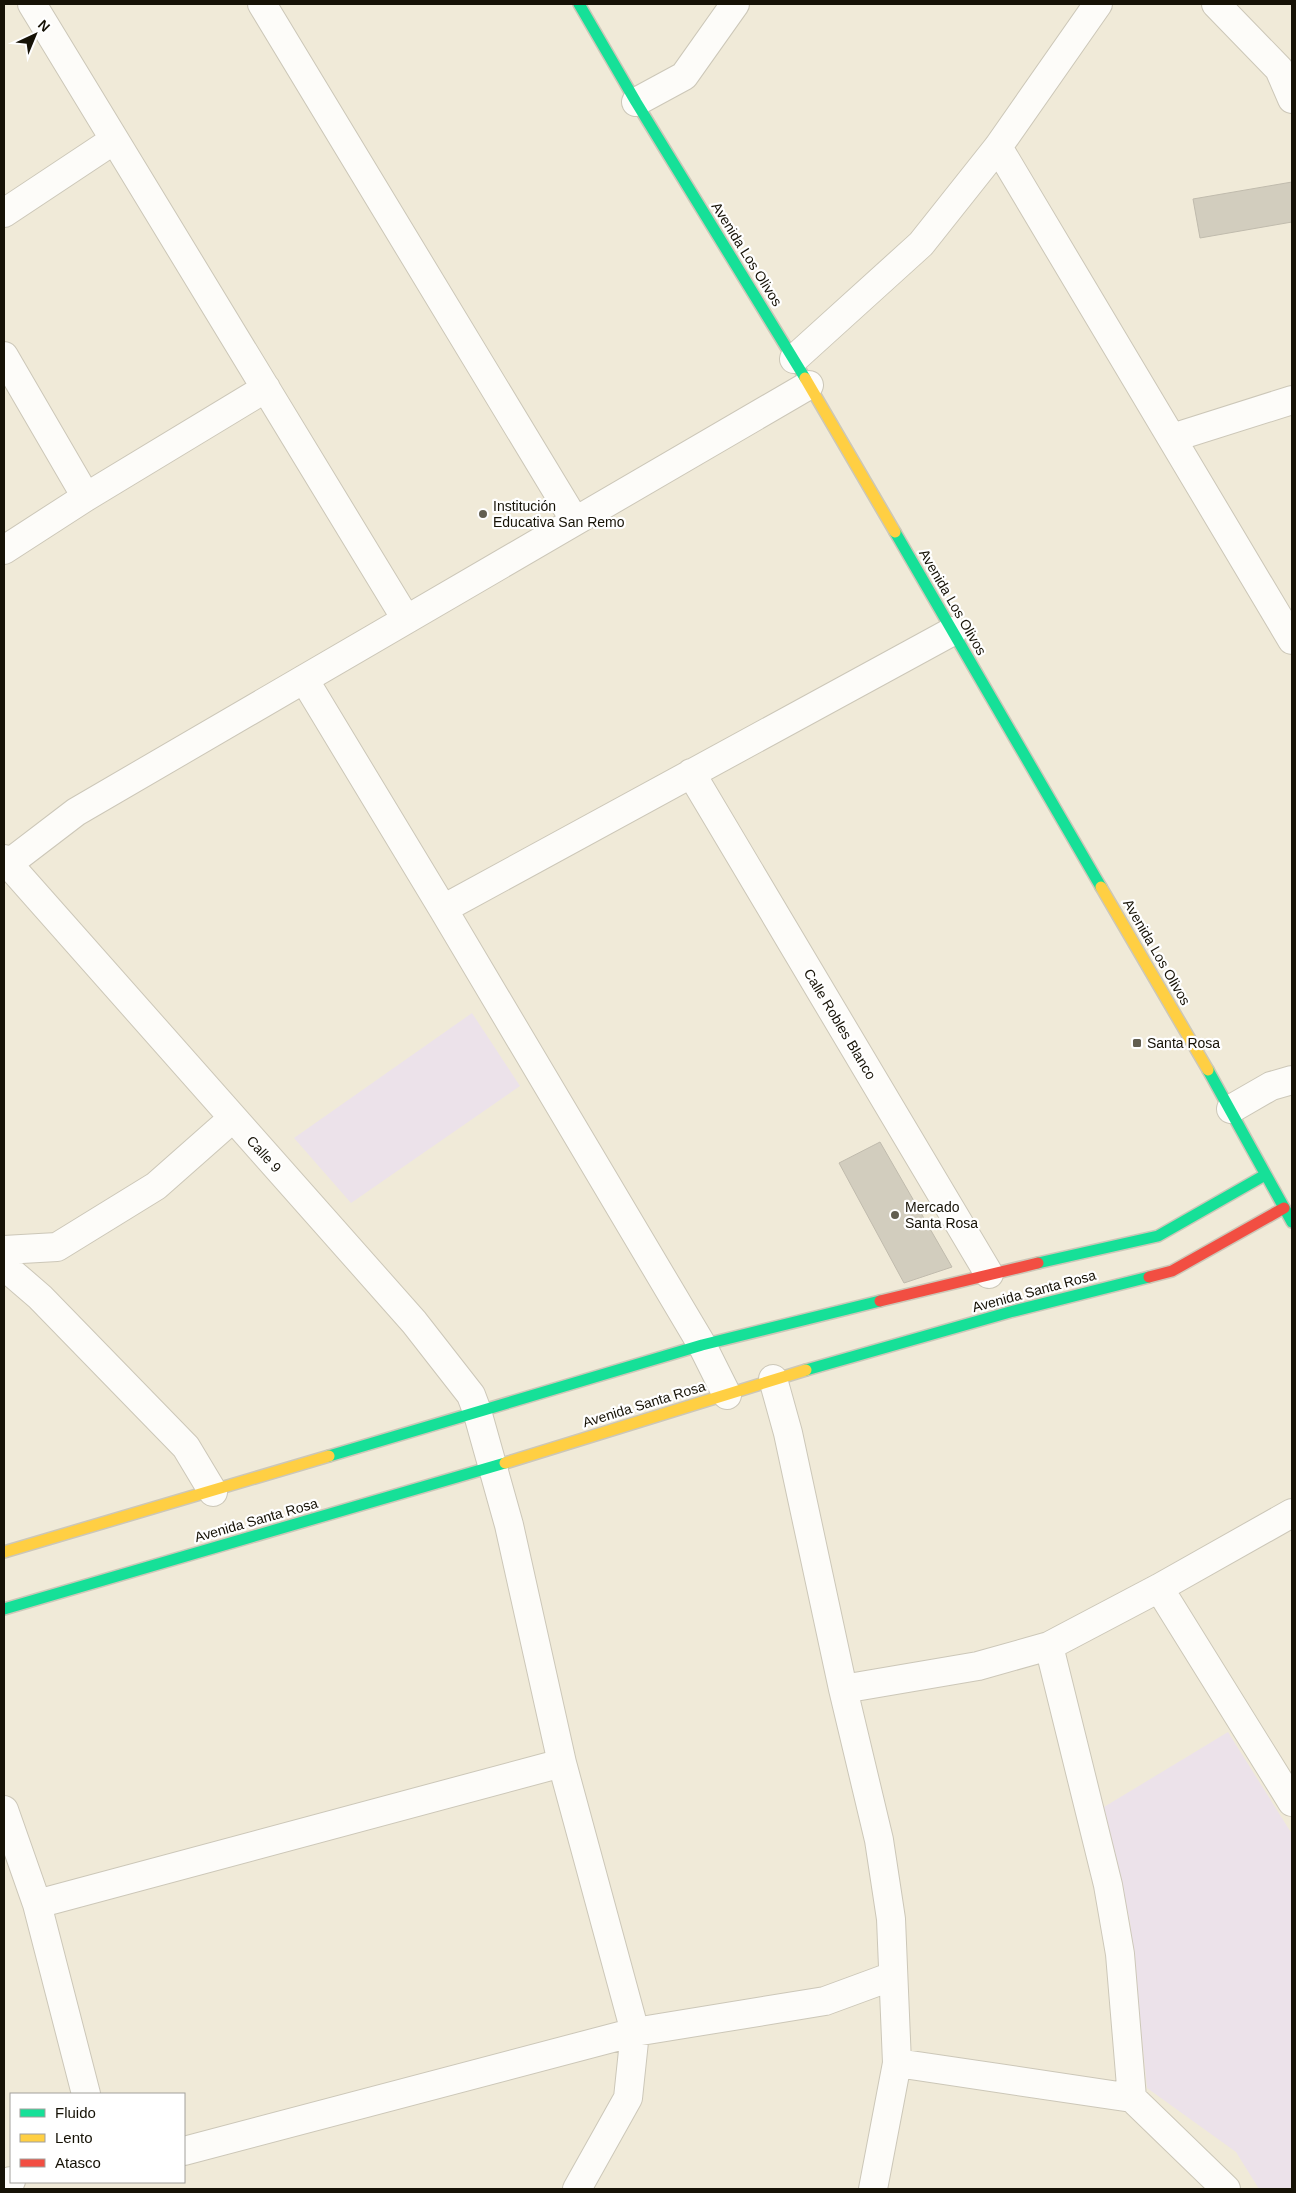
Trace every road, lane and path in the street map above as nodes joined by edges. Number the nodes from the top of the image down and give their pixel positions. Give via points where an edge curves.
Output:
1 (32, 4) edge
2 (262, 4) edge
3 (579, 4) edge
4 (735, 4) edge
5 (1098, 4) edge
6 (1216, 4) edge
7 (1292, 99) edge
8 (636, 102) junction
9 (114, 140) junction
10 (998, 147) junction
11 (4, 213) edge
12 (4, 356) edge
13 (794, 359) junction
14 (810, 385) junction
15 (266, 388) junction
16 (1292, 400) edge
17 (1172, 438) junction
18 (86, 496) junction
19 (575, 521) junction
20 (4, 550) edge
21 (406, 619) junction
22 (953, 631) junction
23 (1292, 640) edge
24 (304, 679) junction
25 (691, 773) junction
26 (6, 862) edge
27 (443, 909) junction
28 (1292, 1080) edge
29 (1231, 1109) junction
30 (233, 1118) junction
31 (1265, 1175) junction
32 (1284, 1208) junction
33 (1292, 1222) edge
34 (4, 1250) edge
35 (4, 1266) edge
36 (989, 1274) junction
37 (702, 1345) junction
38 (773, 1379) junction
39 (727, 1395) junction
40 (477, 1412) junction
41 (494, 1467) junction
42 (213, 1492) junction
43 (1292, 1513) edge
44 (4, 1552) edge
45 (1159, 1588) junction
46 (4, 1609) edge
47 (1049, 1646) junction
48 (843, 1689) junction
49 (562, 1763) junction
50 (1292, 1802) edge
51 (4, 1810) edge
52 (37, 1904) junction
53 (894, 1976) junction
54 (636, 2032) junction
55 (897, 2063) junction
56 (86, 2093) edge
57 (1132, 2098) junction
58 (185, 2150) edge
59 (577, 2189) edge
60 (873, 2189) edge
61 (1226, 2189) edge

1 - 9 street
2 - 19 street
3 - 8 street, Avenida Los Olivos
4 - 8 street via 684,76
5 - 10 street
6 - 7 street via 1279,69
8 - 13 street, Avenida Los Olivos
9 - 11 street
9 - 15 street
10 - 13 street via 921,244
10 - 17 street
12 - 18 street
13 - 14 street, Avenida Los Olivos
14 - 19 street
14 - 22 street, Avenida Los Olivos
15 - 18 street
15 - 21 street
16 - 17 street
17 - 23 street
18 - 20 street
19 - 21 street
21 - 24 street
22 - 25 street
22 - 29 street, Avenida Los Olivos
24 - 26 street via 76,812
24 - 27 street
25 - 27 street
25 - 36 street, Calle Robles Blanco
26 - 30 street, Calle 9
27 - 37 street
28 - 29 street via 1271,1086
29 - 31 street, Avenida Los Olivos
30 - 34 street via 156,1186 57,1246
30 - 40 street, Calle 9 via 414,1322 471,1395
31 - 32 street, Avenida Los Olivos
31 - 36 street, Avenida Santa Rosa via 1158,1236
32 - 33 street, Avenida Los Olivos
32 - 38 street, Avenida Santa Rosa via 1172,1271 1010,1312
35 - 42 street via 40,1297 186,1447
36 - 37 street, Avenida Santa Rosa
37 - 39 street
37 - 40 street, Avenida Santa Rosa
38 - 39 street, Avenida Santa Rosa
38 - 48 street
39 - 41 street, Avenida Santa Rosa
40 - 41 street, Calle 9
40 - 42 street, Avenida Santa Rosa
41 - 46 street, Avenida Santa Rosa
41 - 49 street, Calle 9
42 - 44 street, Avenida Santa Rosa
43 - 45 street
45 - 47 street
45 - 50 street
47 - 48 street via 978,1666
47 - 57 street via 1108,1885 1120,1954
48 - 53 street via 879,1840 891,1919
49 - 52 street
49 - 54 street, Calle 9
51 - 52 street
52 - 56 street
53 - 54 street via 825,2002
53 - 55 street
54 - 58 street
54 - 59 street via 628,2098
55 - 57 street
55 - 60 street
57 - 61 street

